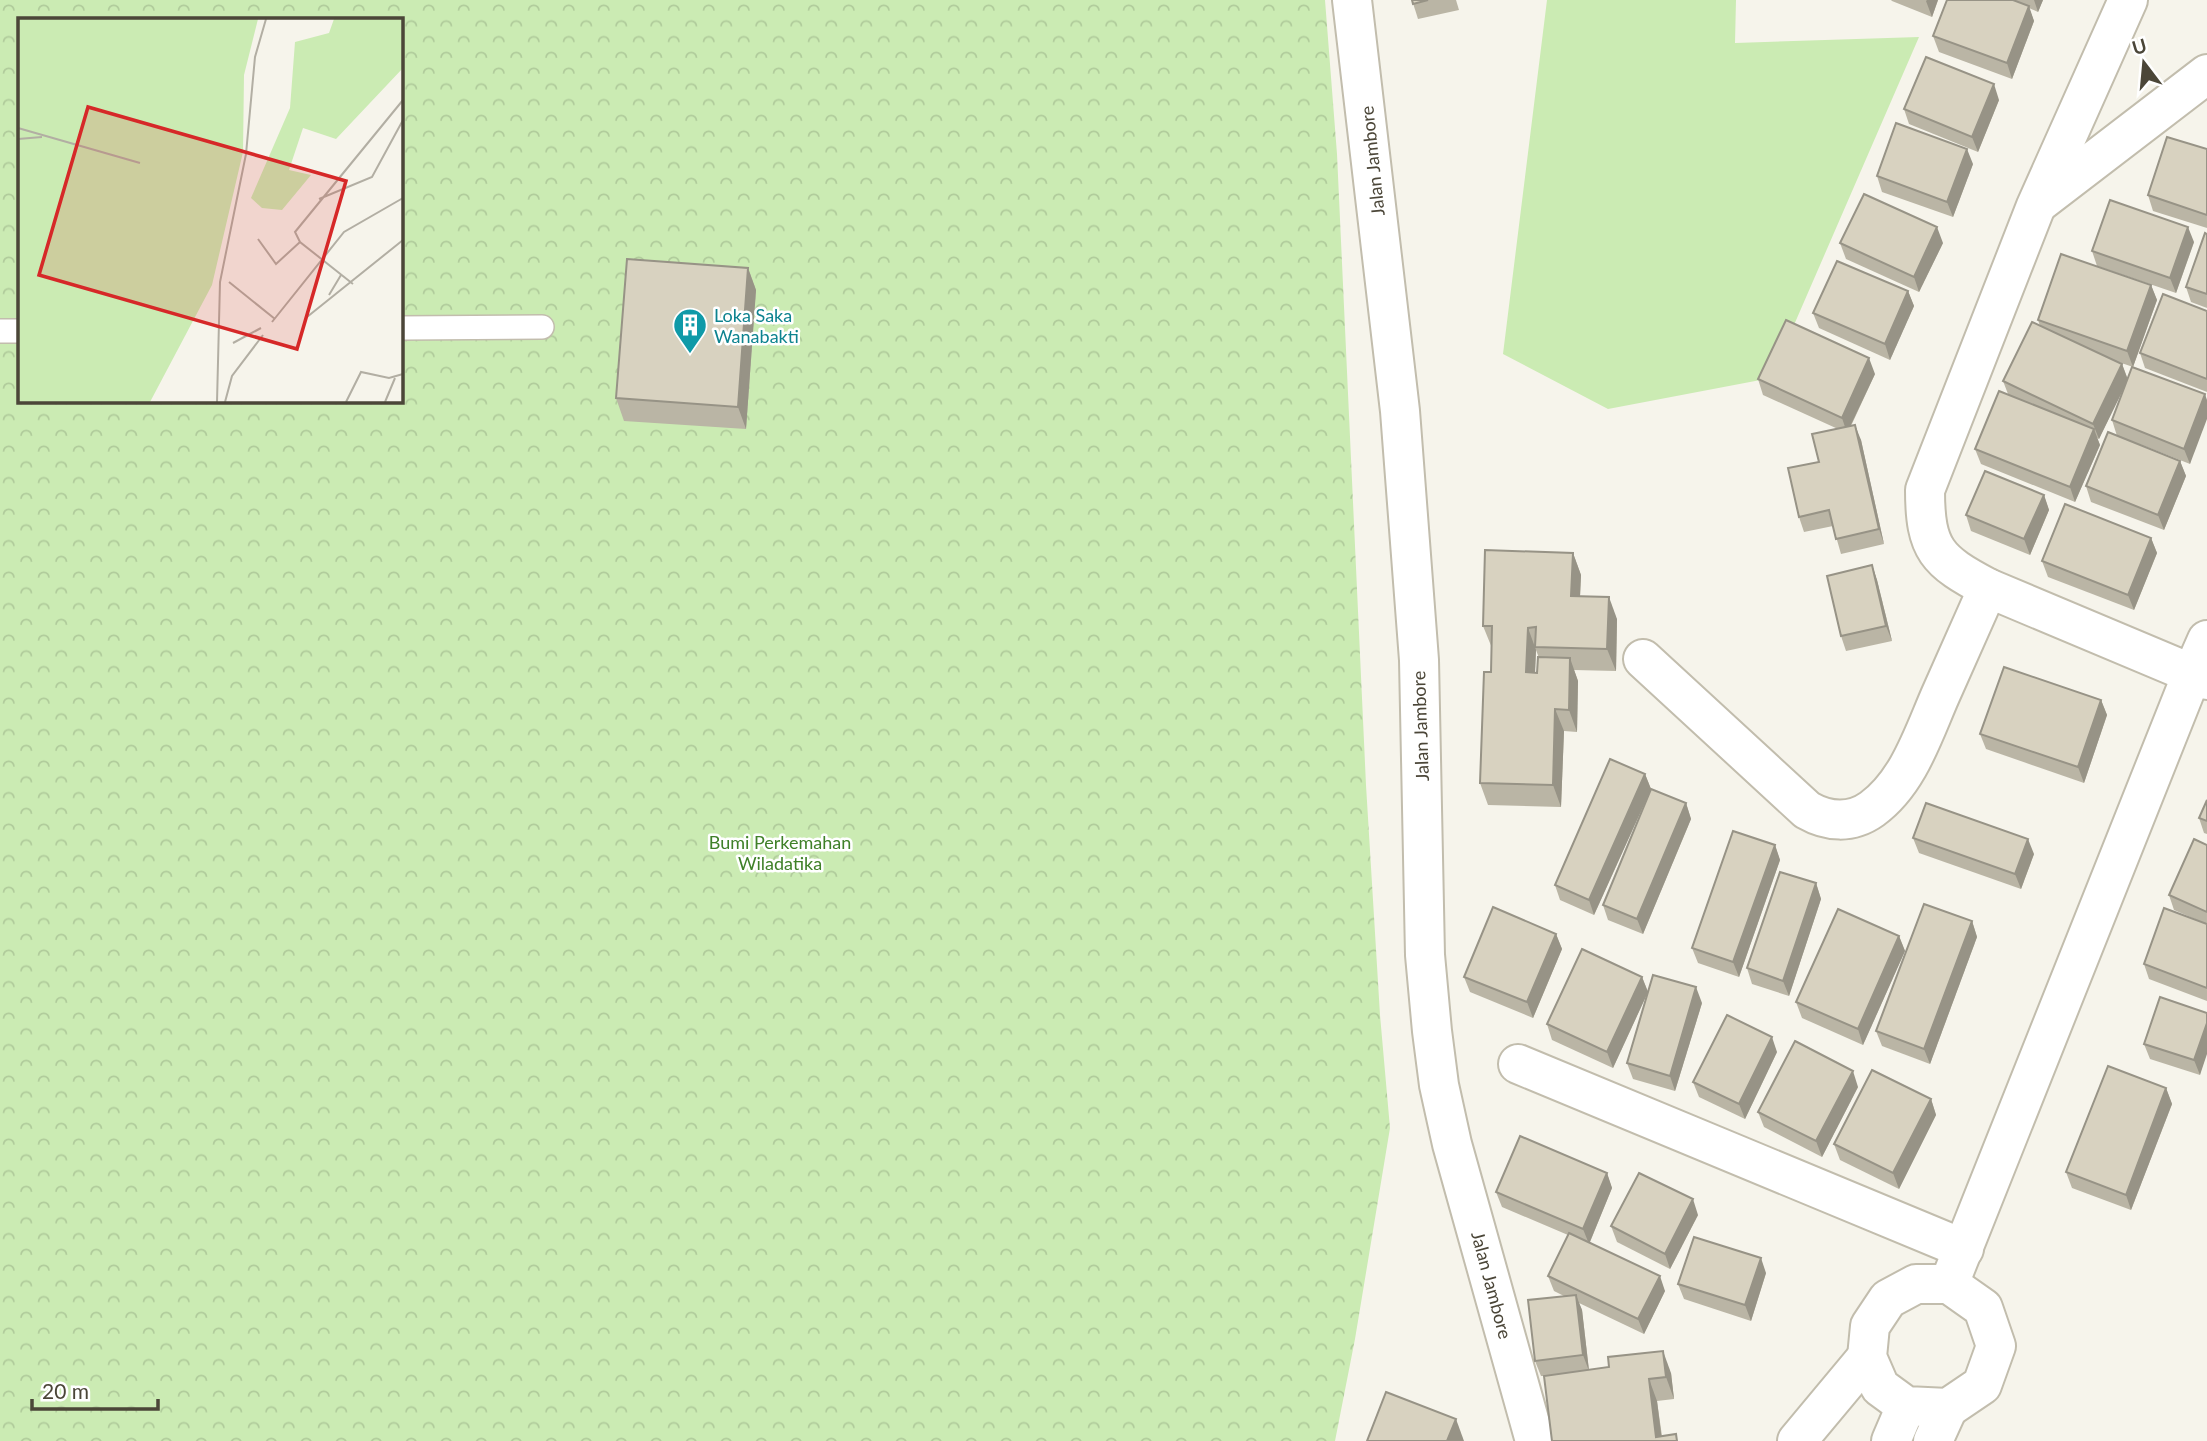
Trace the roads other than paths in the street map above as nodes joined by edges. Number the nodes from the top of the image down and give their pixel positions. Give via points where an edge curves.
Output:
1 (1353, 0) edge
2 (2128, 0) edge
3 (2207, 74) edge
4 (2036, 206) junction
5 (542, 327) dead end
6 (402, 328) edge
7 (0, 331) edge
8 (18, 331) edge
9 (1989, 588) junction
10 (2207, 640) edge
11 (1643, 659) dead end
12 (2199, 677) edge
13 (1518, 1064) dead end
14 (1964, 1249) junction
15 (1949, 1284) junction
16 (1867, 1357) junction
17 (1906, 1406) junction
18 (1940, 1425) edge
19 (1535, 1441) edge
20 (1797, 1441) edge
21 (1891, 1441) edge

1 - 19 street, Jalan Jambore via 1400,411 1419,660 1425,956 1432,1031 1452,1144
2 - 4 street
3 - 4 street
4 - 9 street via 1925,490 1925,516 1937,551 1955,570
5 - 6 lane
7 - 8 lane
9 - 11 street via 1896,785 1871,810 1845,820 1822,818 1807,810
9 - 12 street
10 - 12 street
12 - 14 street
13 - 14 street
14 - 15 street
15 - 16 street via 1916,1284 1888,1299 1870,1326
15 - 18 street via 1983,1308 1996,1346 1982,1385
16 - 17 street via 1880,1387
16 - 20 street
17 - 18 street
17 - 21 street

